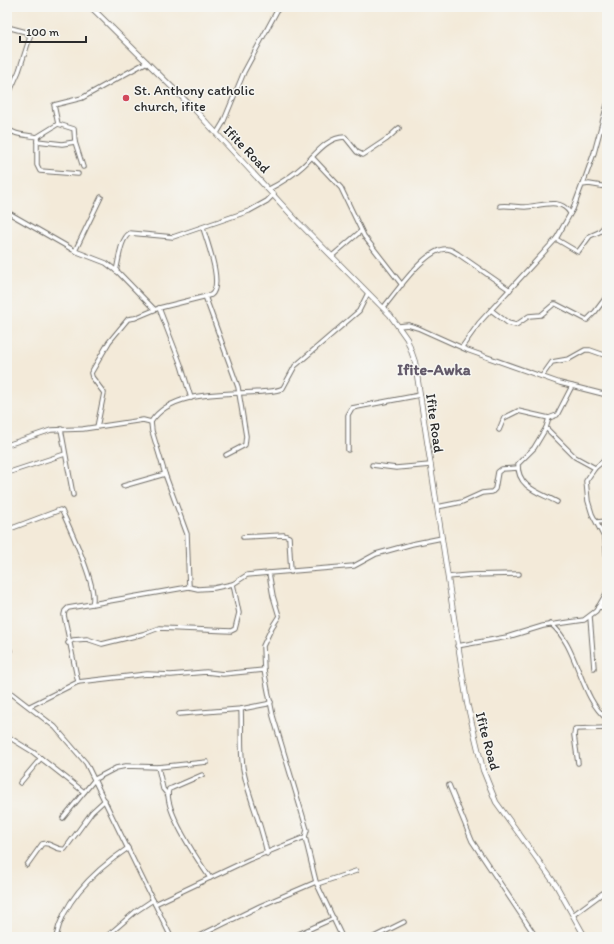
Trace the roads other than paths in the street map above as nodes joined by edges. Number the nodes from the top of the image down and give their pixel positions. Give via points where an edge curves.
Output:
1 (91, 7) edge
2 (279, 7) edge
3 (7, 27) edge
4 (147, 62) junction
5 (7, 98) edge
6 (607, 105) edge
7 (58, 124) junction
8 (7, 128) edge
9 (399, 128) dead end
10 (217, 133) junction
11 (37, 136) junction
12 (37, 141) junction
13 (75, 142) junction
14 (312, 158) junction
15 (83, 167) dead end
16 (78, 174) dead end
17 (582, 185) junction
18 (607, 187) edge
19 (270, 189) junction
20 (274, 194) junction
21 (101, 197) dead end
22 (500, 206) dead end
23 (7, 212) edge
24 (570, 213) junction
25 (607, 224) edge
26 (203, 228) junction
27 (361, 231) junction
28 (556, 239) junction
29 (75, 251) junction
30 (332, 256) junction
31 (116, 271) junction
32 (402, 285) junction
33 (510, 290) junction
34 (368, 293) junction
35 (205, 296) junction
36 (607, 296) edge
37 (156, 308) junction
38 (383, 308) junction
39 (491, 310) junction
40 (399, 326) junction
41 (462, 348) junction
42 (607, 356) edge
43 (542, 376) junction
44 (572, 386) junction
45 (240, 393) junction
46 (420, 395) junction
47 (607, 395) edge
48 (191, 398) junction
49 (549, 418) junction
50 (151, 422) junction
51 (97, 427) junction
52 (546, 428) junction
53 (61, 429) junction
54 (499, 430) dead end
55 (7, 444) edge
56 (348, 450) dead end
57 (65, 454) junction
58 (226, 455) dead end
59 (607, 458) edge
60 (372, 465) dead end
61 (430, 465) junction
62 (518, 468) junction
63 (595, 468) junction
64 (7, 473) edge
65 (165, 474) junction
66 (123, 486) dead end
67 (73, 495) dead end
68 (557, 502) dead end
69 (437, 507) junction
70 (607, 521) edge
71 (597, 522) junction
72 (7, 530) edge
73 (243, 537) dead end
74 (442, 538) junction
75 (607, 562) edge
76 (291, 572) junction
77 (270, 573) junction
78 (519, 574) dead end
79 (448, 578) junction
80 (233, 584) junction
81 (189, 587) junction
82 (607, 592) edge
83 (92, 604) junction
84 (598, 607) junction
85 (607, 608) edge
86 (590, 617) junction
87 (551, 624) junction
88 (7, 640) edge
89 (68, 643) junction
90 (457, 646) junction
91 (7, 656) edge
92 (594, 668) dead end
93 (264, 670) junction
94 (78, 682) junction
95 (7, 690) edge
96 (270, 702) junction
97 (30, 706) junction
98 (241, 709) junction
99 (179, 714) dead end
100 (607, 719) edge
101 (607, 728) edge
102 (7, 736) edge
103 (41, 758) junction
104 (207, 762) dead end
105 (578, 763) dead end
106 (158, 767) junction
107 (202, 775) dead end
108 (95, 779) junction
109 (20, 783) dead end
110 (449, 785) dead end
111 (84, 792) junction
112 (168, 795) junction
113 (105, 800) junction
114 (63, 818) dead end
115 (305, 837) junction
116 (128, 848) junction
117 (266, 854) junction
118 (27, 865) dead end
119 (356, 871) dead end
120 (210, 878) junction
121 (317, 883) junction
122 (607, 890) edge
123 (153, 900) junction
124 (155, 904) junction
125 (573, 915) junction
126 (334, 918) junction
127 (404, 922) dead end
128 (584, 935) edge
129 (56, 937) edge
130 (106, 937) edge
131 (171, 937) edge
132 (197, 937) edge
133 (292, 937) edge
134 (342, 937) edge
135 (374, 937) edge
136 (536, 937) edge
137 (576, 937) edge

1 - 4 street, Ifite Road
2 - 10 street via 244,72 224,123
3 - 5 street via 26,32 30,37
4 - 7 street via 82,98 56,103 54,105
4 - 10 street, Ifite Road
6 - 17 street
7 - 11 street
7 - 13 street via 74,129
8 - 11 street via 21,135
9 - 14 street via 366,155 358,152 342,137 328,142
10 - 19 street, Ifite Road
11 - 12 street
12 - 13 street via 62,144
12 - 16 street via 37,165 40,171
13 - 15 street
14 - 19 street
14 - 27 street via 341,188
17 - 18 street
17 - 24 street
19 - 20 street, Ifite Road
20 - 26 street via 249,211
20 - 30 street, Ifite Road
21 - 29 street
22 - 24 street via 523,207 553,203 567,208
23 - 29 street
24 - 28 street
25 - 28 street via 590,236 578,252
26 - 31 street via 167,238 130,233 123,242
26 - 35 street via 217,281 213,294
27 - 30 street
27 - 32 street
28 - 33 street
29 - 31 street via 106,263
30 - 34 street, Ifite Road
31 - 37 street
32 - 33 street via 431,254 449,249
32 - 38 street
33 - 39 street
34 - 38 street, Ifite Road
34 - 45 street via 359,311 295,366 283,388
35 - 37 street
35 - 45 street
36 - 39 street via 586,320 556,304 541,315 529,316 516,325 508,323
37 - 48 street via 181,366
37 - 51 street via 126,321 102,353 91,373 104,393
38 - 40 street, Ifite Road
39 - 41 street
40 - 41 street via 418,328
40 - 46 street, Ifite Road via 416,362
41 - 43 street
42 - 43 street via 584,350 569,359 552,362
43 - 44 street
44 - 47 street
44 - 49 street via 557,415
45 - 48 street
45 - 58 street via 245,445
46 - 56 street via 352,408 348,415
46 - 61 street, Ifite Road
48 - 50 street via 170,405
49 - 52 street
49 - 54 street via 518,411 504,418
50 - 51 street via 143,420
50 - 65 street
51 - 53 street
52 - 62 street via 534,448 518,464
52 - 63 street via 575,457
53 - 55 street
53 - 57 street
57 - 64 street
57 - 67 street
59 - 63 street
60 - 61 street via 396,468
61 - 69 street, Ifite Road
62 - 68 street via 519,476 532,490
62 - 69 street via 500,470 492,492
63 - 71 street via 586,481 588,500
65 - 66 street
65 - 81 street via 187,534
69 - 74 street, Ifite Road
70 - 71 street
71 - 75 street via 605,540
72 - 83 street via 50,513 62,511 92,584
73 - 76 street via 289,537
74 - 76 street via 376,554 354,566
74 - 79 street, Ifite Road
76 - 77 street
77 - 80 street via 247,576
77 - 93 street via 279,616 263,646
78 - 79 street
79 - 90 street, Ifite Road
80 - 81 street via 205,590
80 - 89 street via 239,613 235,629 231,631 159,628 102,644 87,639
81 - 83 street
82 - 84 street
83 - 89 street via 64,611
84 - 85 street
84 - 86 street
86 - 87 street
86 - 92 street
87 - 90 street via 507,637
87 - 100 street via 560,632 594,703
88 - 91 street via 10,651
89 - 94 street
90 - 125 street, Ifite Road via 471,724 489,787 504,814 534,851
93 - 94 street via 224,674 147,674
93 - 96 street
94 - 97 street
95 - 97 street
96 - 98 street
96 - 115 street via 307,830
97 - 108 street via 55,727 74,748
98 - 99 street
98 - 117 street via 243,767 263,834
101 - 105 street via 576,730 574,735
102 - 103 street
103 - 109 street
103 - 111 street
104 - 106 street
106 - 108 street via 126,766 116,768
106 - 112 street via 163,789
107 - 112 street via 169,789
108 - 111 street
108 - 113 street
110 - 136 street via 472,841
111 - 114 street
112 - 120 street via 178,826
113 - 116 street
113 - 118 street via 92,812 65,849 47,843 42,844
115 - 117 street
115 - 121 street
116 - 123 street
116 - 129 street via 83,886 70,904
117 - 120 street
119 - 121 street
120 - 124 street
121 - 126 street
121 - 132 street via 260,906
122 - 125 street
123 - 124 street
123 - 130 street
124 - 131 street
125 - 128 street, Ifite Road
126 - 133 street
126 - 134 street
127 - 135 street
128 - 137 street

